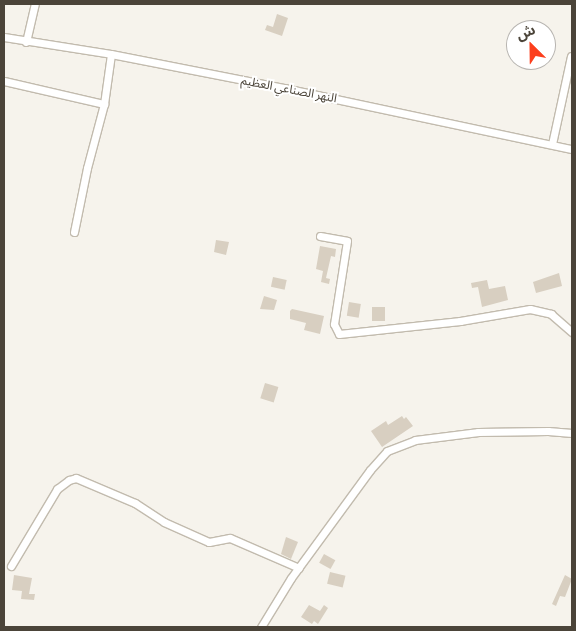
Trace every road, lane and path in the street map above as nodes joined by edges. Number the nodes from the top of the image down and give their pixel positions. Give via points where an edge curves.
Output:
1 (35, 4) edge
2 (4, 37) edge
3 (26, 42) junction
4 (111, 54) junction
5 (571, 56) edge
6 (4, 81) edge
7 (104, 104) junction
8 (552, 144) junction
9 (572, 149) edge
10 (74, 232) dead end
11 (320, 236) dead end
12 (572, 332) edge
13 (572, 433) edge
14 (11, 566) dead end
15 (298, 568) junction
16 (261, 627) edge

1 - 3 street
2 - 3 street, النهر الصناعي العظيم
3 - 4 street, النهر الصناعي العظيم
4 - 7 street
4 - 8 street, النهر الصناعي العظيم
5 - 8 street
6 - 7 street
7 - 10 street
8 - 9 street, النهر الصناعي العظيم
11 - 12 street via 347,241 334,324 339,334 530,309 551,314
13 - 15 street via 478,432 402,444 379,459
14 - 15 street via 56,489 76,478 135,503 164,522 210,542 230,538
15 - 16 street

